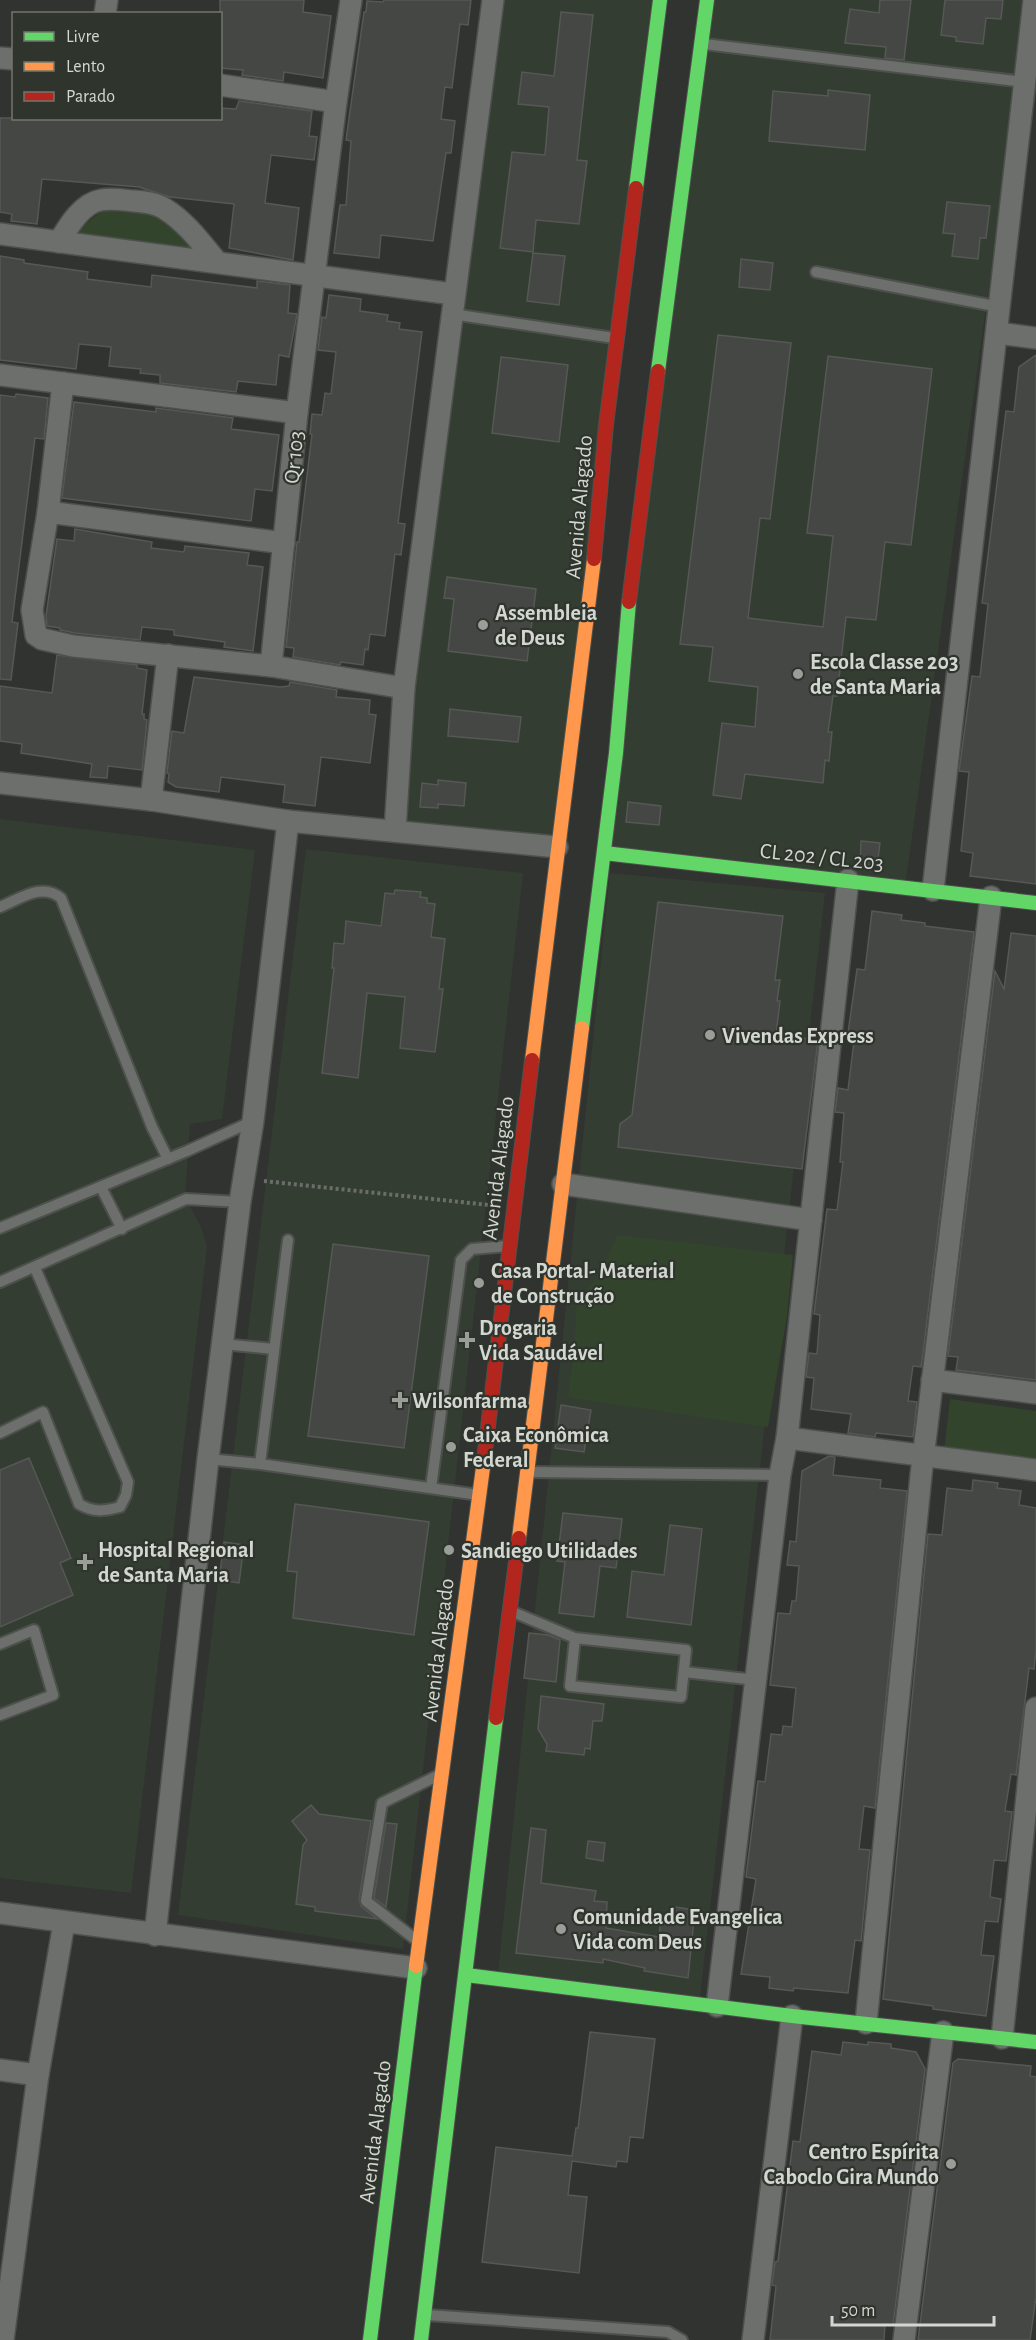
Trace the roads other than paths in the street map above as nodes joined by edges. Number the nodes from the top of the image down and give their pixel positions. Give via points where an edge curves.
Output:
1 (351, 0) edge
2 (493, 0) edge
3 (660, 0) edge
4 (706, 0) edge
5 (1034, 0) edge
6 (701, 44) junction
7 (1025, 82) junction
8 (222, 86) edge
9 (336, 102) junction
10 (0, 234) edge
11 (59, 242) junction
12 (217, 262) junction
13 (816, 272) dead end
14 (314, 277) junction
15 (453, 304) junction
16 (1000, 307) junction
17 (997, 333) junction
18 (617, 338) junction
19 (1036, 338) edge
20 (0, 375) edge
21 (63, 383) junction
22 (297, 413) junction
23 (606, 426) junction
24 (616, 446) dead end
25 (48, 512) junction
26 (610, 534) dead end
27 (284, 543) junction
28 (633, 560) junction
29 (615, 600) dead end
30 (168, 655) junction
31 (271, 666) junction
32 (404, 688) junction
33 (616, 753) junction
34 (0, 783) edge
35 (151, 801) junction
36 (288, 821) junction
37 (395, 831) junction
38 (557, 847) junction
39 (604, 852) junction
40 (848, 880) junction
41 (933, 890) junction
42 (991, 897) junction
43 (1036, 903) edge
44 (0, 907) edge
45 (253, 1121) junction
46 (168, 1159) junction
47 (563, 1184) junction
48 (100, 1187) junction
49 (240, 1202) junction
50 (811, 1220) junction
51 (0, 1228) edge
52 (122, 1228) junction
53 (288, 1240) dead end
54 (509, 1246) junction
55 (34, 1268) junction
56 (0, 1282) edge
57 (222, 1344) junction
58 (274, 1349) junction
59 (932, 1380) junction
60 (1036, 1393) edge
61 (0, 1433) edge
62 (787, 1438) junction
63 (923, 1456) junction
64 (208, 1459) junction
65 (260, 1464) junction
66 (1036, 1470) edge
67 (526, 1472) junction
68 (780, 1476) junction
69 (431, 1488) junction
70 (480, 1495) junction
71 (467, 1585) junction
72 (480, 1594) dead end
73 (505, 1608) junction
74 (575, 1638) junction
75 (0, 1644) edge
76 (684, 1672) junction
77 (756, 1680) junction
78 (1036, 1708) edge
79 (0, 1715) edge
80 (461, 1757) dead end
81 (476, 1761) dead end
82 (443, 1767) junction
83 (475, 1890) junction
84 (3, 1916) edge
85 (64, 1923) junction
86 (155, 1935) junction
87 (419, 1942) junction
88 (416, 1968) junction
89 (466, 1974) junction
90 (717, 2006) junction
91 (792, 2016) junction
92 (866, 2023) junction
93 (943, 2032) junction
94 (1002, 2038) junction
95 (1036, 2042) edge
96 (0, 2070) edge
97 (38, 2075) junction
98 (423, 2314) junction
99 (3, 2340) edge
100 (370, 2340) edge
101 (421, 2340) edge
102 (682, 2340) edge
103 (753, 2340) edge
104 (904, 2340) edge

1 - 9 street
2 - 15 street
3 - 18 main road, Avenida Alagado
4 - 6 main road
5 - 7 street
6 - 7 lane
6 - 28 main road
7 - 16 street
8 - 9 street
9 - 14 street
10 - 11 street
11 - 12 street
11 - 12 street via 70,223 95,202 147,202 173,214
12 - 14 street
13 - 16 lane
14 - 15 street
14 - 22 street
15 - 18 lane
15 - 32 street
16 - 17 street
17 - 19 street
17 - 41 street
18 - 23 main road, Avenida Alagado
20 - 21 street, Qr 103
21 - 22 street, Qr 103
21 - 25 street
22 - 27 street, Qr 103
23 - 24 main road
23 - 38 main road, Avenida Alagado via 595,598
25 - 27 street
25 - 30 street via 32,610 36,635 73,646
26 - 28 main road via 612,560
27 - 31 street, Qr 103
28 - 33 main road
29 - 33 main road via 622,603 612,706
30 - 31 street
30 - 35 street
31 - 32 street
32 - 37 street
33 - 39 main road
34 - 35 street
35 - 36 street
36 - 37 street
36 - 45 street
37 - 38 street
38 - 54 main road, Avenida Alagado
39 - 40 main road, CL 202 / CL 203
39 - 47 main road
40 - 41 main road, CL 202 / CL 203
40 - 50 street
41 - 42 main road, CL 202 / CL 203
42 - 43 main road, CL 202 / CL 203
42 - 59 street
44 - 46 lane via 38,891 54,892 61,898
45 - 46 lane
45 - 49 street
46 - 48 lane
47 - 50 street
47 - 67 main road
48 - 51 lane
48 - 52 lane
49 - 52 lane via 186,1199
49 - 57 street
50 - 62 street
52 - 55 lane
53 - 58 lane
54 - 69 lane via 472,1249 460,1260
54 - 70 main road, Avenida Alagado
55 - 56 lane
55 - 61 lane via 128,1482 120,1507 101,1512 79,1504 43,1412
57 - 58 lane
57 - 64 street
58 - 65 lane
59 - 60 street
59 - 63 street
62 - 63 street
62 - 68 street
63 - 66 street
63 - 92 street
64 - 65 lane
64 - 86 street
65 - 69 lane
67 - 68 lane
67 - 73 main road
68 - 77 street
69 - 70 lane
70 - 71 main road, Avenida Alagado
71 - 72 main road
71 - 82 main road, Avenida Alagado
73 - 74 lane
73 - 83 main road
74 - 76 lane via 686,1650
74 - 76 lane via 570,1686 681,1697
75 - 79 lane via 34,1630 53,1695
76 - 77 lane
77 - 90 street
78 - 94 street
80 - 82 main road
81 - 83 main road via 483,1767 470,1856
82 - 87 main road, Avenida Alagado
82 - 87 lane via 382,1803 366,1901
83 - 89 main road
84 - 85 street
85 - 86 street
85 - 97 street
86 - 88 street
87 - 88 main road, Avenida Alagado
88 - 100 main road, Avenida Alagado
89 - 90 main road
89 - 98 main road
90 - 91 main road
91 - 92 main road
91 - 103 street
92 - 93 main road
93 - 94 main road
93 - 104 street
94 - 95 main road
96 - 97 street
97 - 99 street
98 - 101 main road
98 - 102 lane via 668,2332

